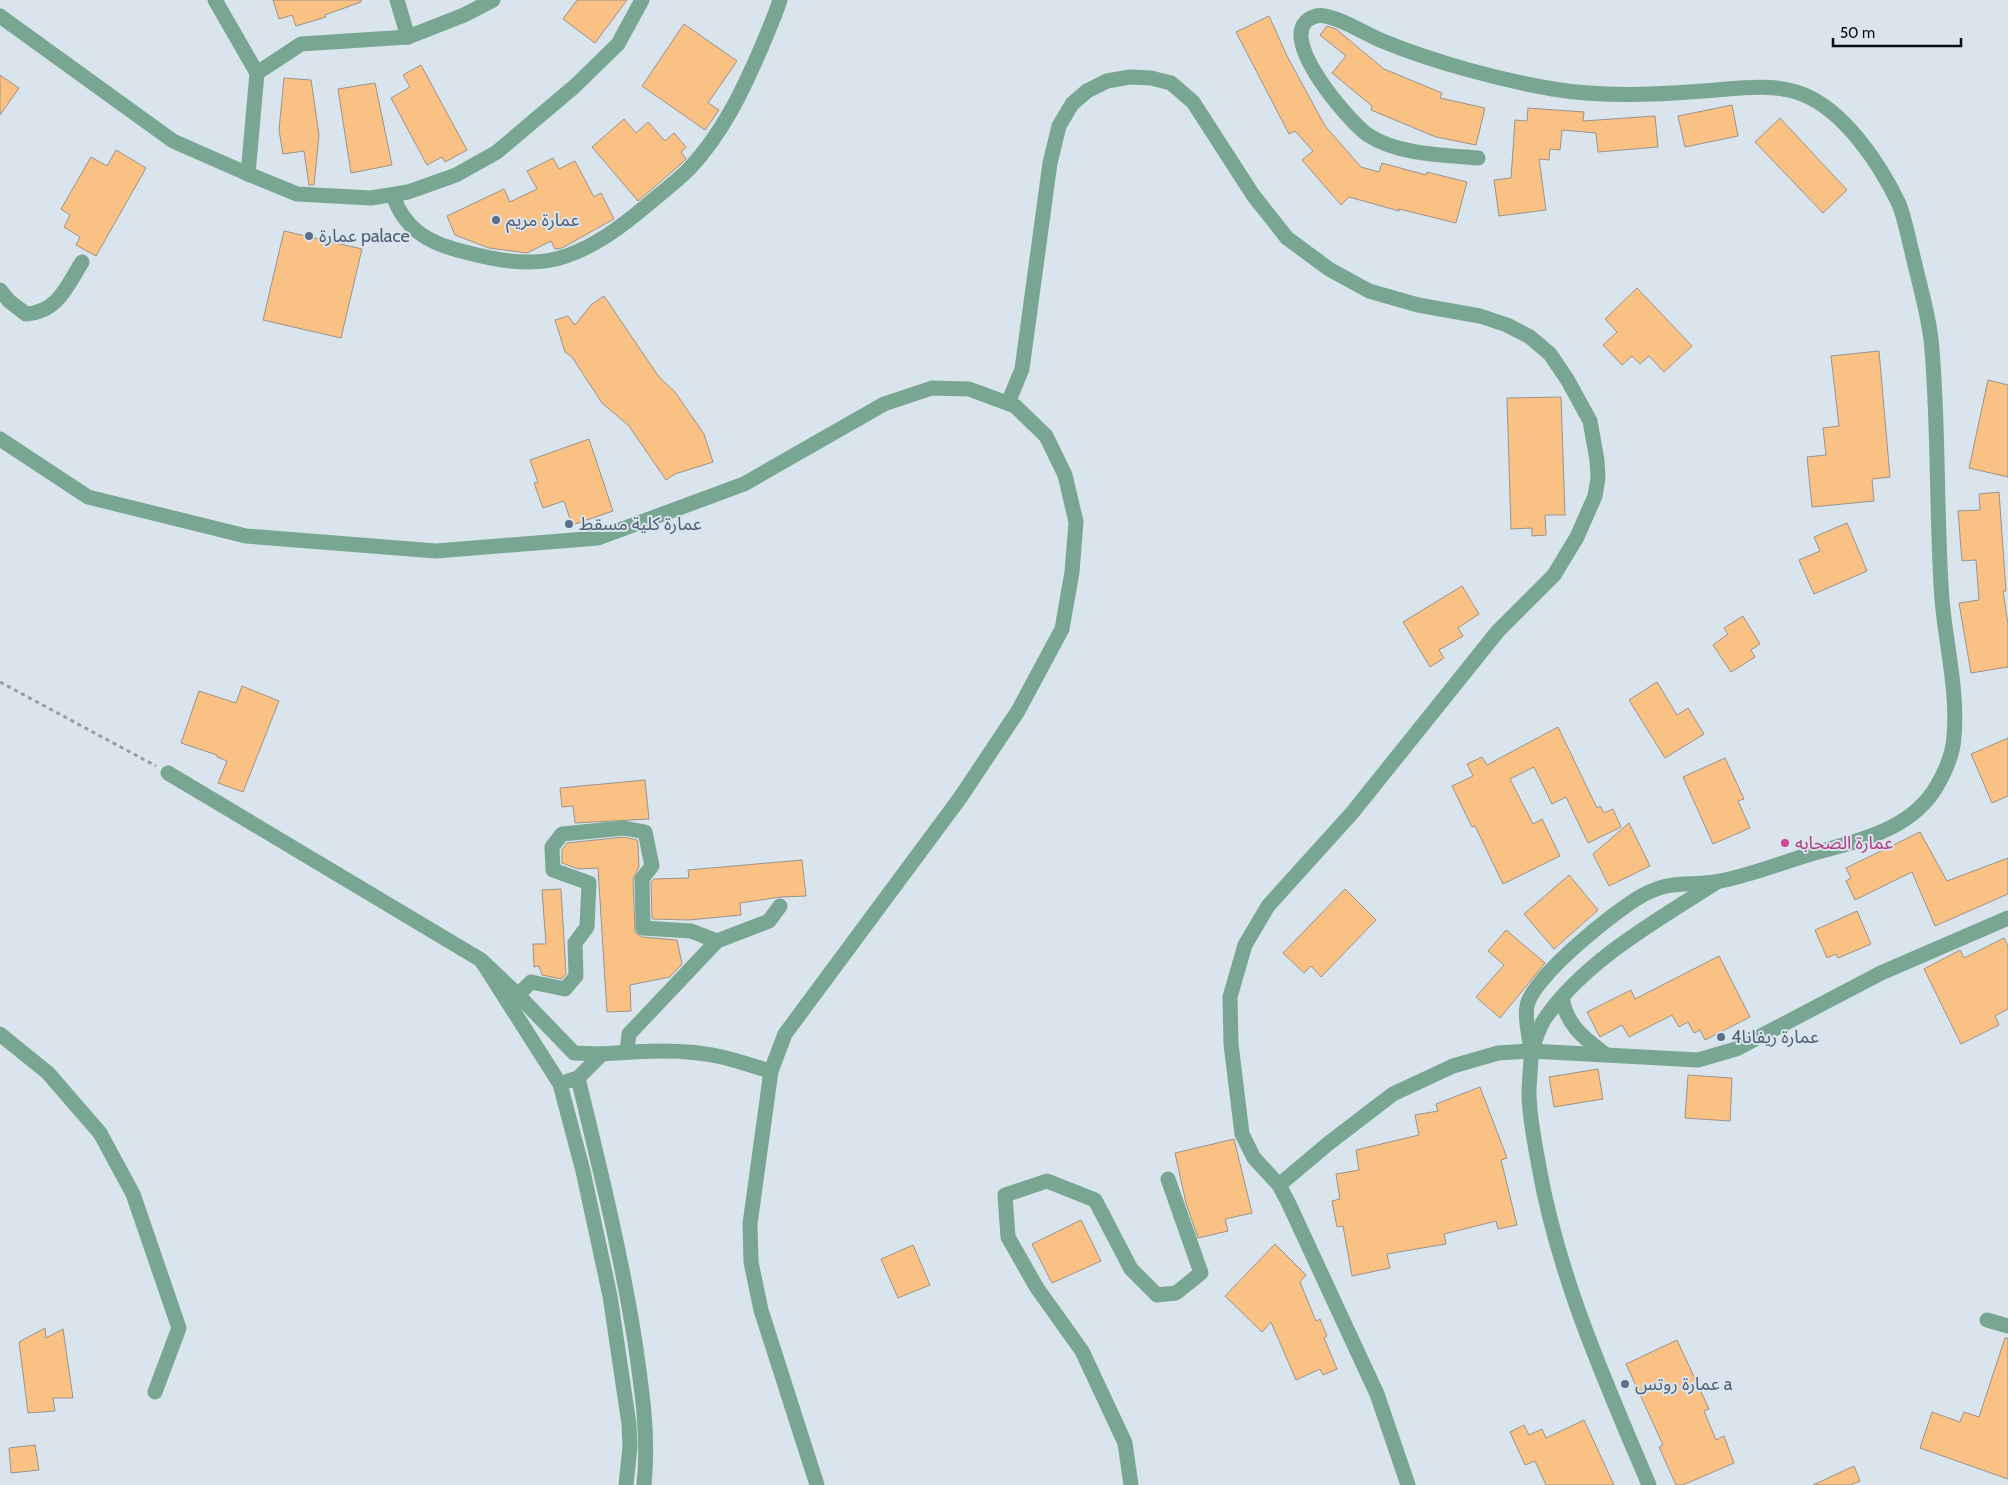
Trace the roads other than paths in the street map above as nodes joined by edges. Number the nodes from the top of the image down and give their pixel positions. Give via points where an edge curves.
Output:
1 (214, 0) edge
2 (397, 0) edge
3 (493, 0) edge
4 (642, 0) edge
5 (780, 0) edge
6 (0, 16) edge
7 (408, 37) junction
8 (257, 73) junction
9 (1478, 158) dead end
10 (248, 174) junction
11 (393, 194) junction
12 (82, 262) dead end
13 (0, 290) edge
14 (1008, 403) junction
15 (0, 439) edge
16 (168, 773) road end
17 (1717, 882) junction
18 (780, 906) dead end
19 (2008, 918) edge
20 (718, 941) junction
21 (482, 960) junction
22 (518, 995) junction
23 (1562, 997) junction
24 (0, 1034) edge
25 (1531, 1050) junction
26 (627, 1052) junction
27 (602, 1054) junction
28 (1604, 1054) junction
29 (771, 1071) junction
30 (578, 1078) junction
31 (560, 1084) junction
32 (1168, 1179) dead end
33 (1279, 1184) junction
34 (1988, 1320) dead end
35 (2008, 1326) edge
36 (155, 1392) dead end
37 (626, 1485) edge
38 (644, 1485) edge
39 (817, 1485) edge
40 (1131, 1485) edge
41 (1408, 1485) edge
42 (1649, 1485) edge

1 - 8 street
2 - 7 street
3 - 7 street
4 - 11 street via 618,44 575,86 497,152 456,175
5 - 11 street via 744,89 715,138 688,170 598,242 565,257 526,262 485,258 445,248 425,237 406,223
6 - 10 street via 173,141
7 - 8 street via 301,44
8 - 10 street
9 - 17 street via 1424,153 1385,143 1367,134 1349,117 1309,65 1302,47 1304,24 1311,17 1324,14 1388,44 1472,70 1554,89 1618,95 1752,87 1798,92 1830,109 1868,151 1900,208 1932,343 1942,600 1955,716 1954,746 1939,783 1922,806 1890,829
10 - 11 street via 297,194 371,198
12 - 13 street via 57,302 41,313 26,314 9,302
14 - 15 street via 969,389 932,388 884,404 744,484 598,538 436,551 246,536 116,504 88,496
14 - 29 street via 1046,436 1066,476 1076,522 1072,572 1062,629 1018,711 960,798 785,1034
14 - 33 street via 1022,369 1028,339 1050,163 1060,126 1072,104 1087,91 1106,81 1130,77 1171,83 1194,102 1253,194 1287,238 1308,254 1369,291 1418,305 1480,316 1530,337 1550,354 1590,421 1597,460 1595,496 1578,537 1554,575 1498,631 1352,814 1268,906 1245,945 1230,997 1237,1099 1242,1134 1254,1158
16 - 21 street
17 - 23 street via 1627,942
17 - 25 street via 1667,884 1640,896 1548,973 1531,995 1525,1010
18 - 20 street via 769,921
19 - 28 street via 1882,973 1736,1049 1698,1060
20 - 22 street via 691,931 643,928 642,879 652,866 645,832 624,828 562,834 552,846 553,870 589,883 587,927 575,943 576,976 565,989 531,982
20 - 26 street via 629,1034
21 - 22 street
21 - 31 street
22 - 27 street via 574,1053
23 - 25 street via 1544,1019
23 - 28 street via 1570,1022 1579,1034
24 - 36 street via 48,1072 100,1133 133,1194 179,1328
25 - 28 street
25 - 33 street via 1498,1052 1453,1066 1393,1094
25 - 42 street via 1531,1119 1547,1212 1586,1336
26 - 27 street
26 - 29 street via 690,1052
27 - 30 street
29 - 39 street via 750,1224 751,1262 761,1310
30 - 31 street
30 - 38 street via 627,1293 646,1423
31 - 37 street via 610,1296 629,1424
32 - 40 street via 1201,1273 1176,1293 1157,1295 1130,1269 1094,1200 1047,1181 1005,1195 1008,1237 1037,1288 1082,1351 1125,1443
33 - 41 street via 1377,1394
34 - 35 street

